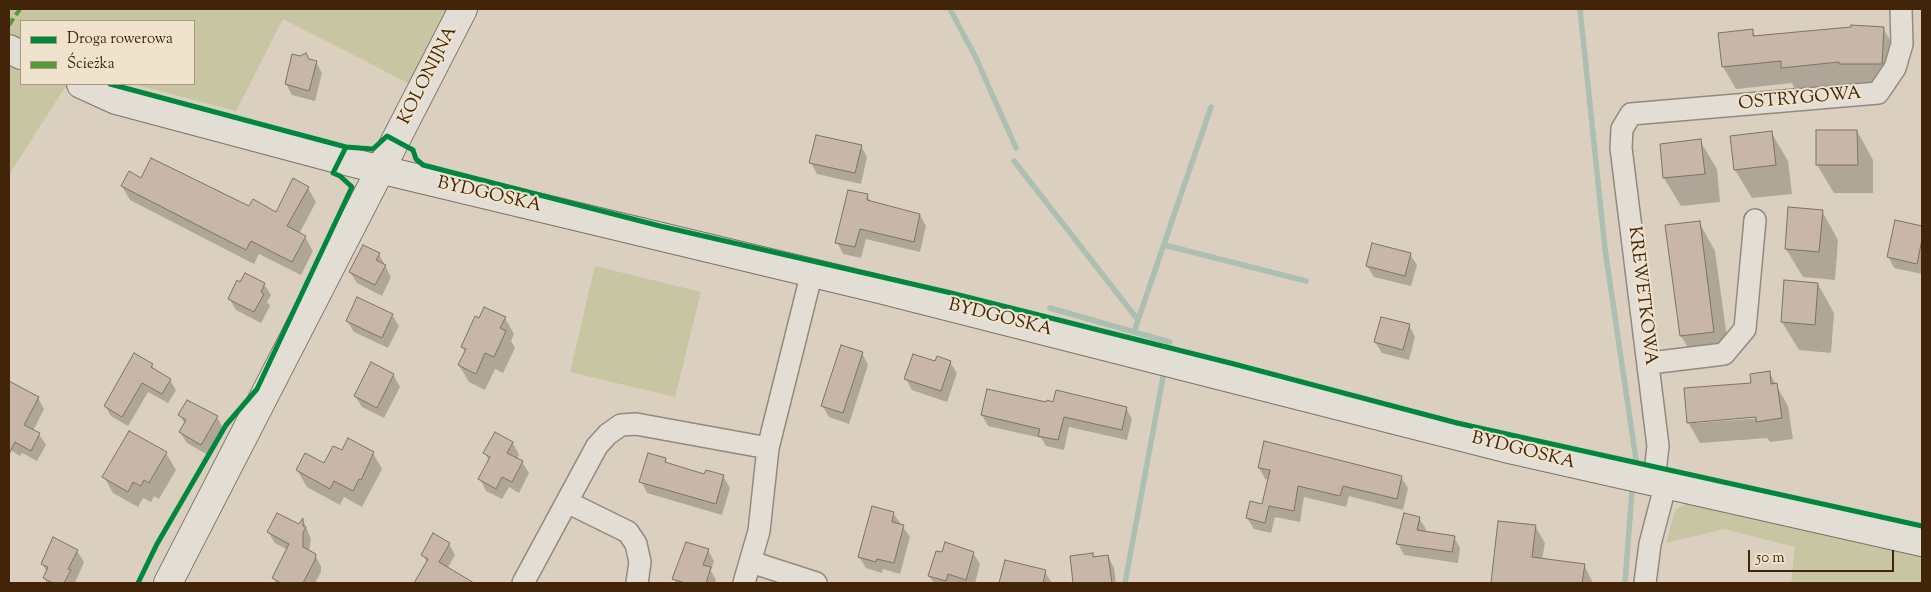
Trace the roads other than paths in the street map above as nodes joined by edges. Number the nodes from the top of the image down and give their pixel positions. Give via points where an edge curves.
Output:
1 (463, 9) edge
2 (1901, 9) edge
3 (83, 85) edge
4 (1631, 114) joint
5 (380, 170) junction
6 (1756, 220) dead end
7 (812, 272) junction
8 (1650, 363) junction
9 (768, 448) junction
10 (1660, 482) junction
11 (567, 502) junction
12 (1922, 542) edge
13 (751, 562) junction
14 (168, 583) edge
15 (523, 583) edge
16 (637, 583) edge
17 (744, 583) edge
18 (816, 583) edge
19 (1645, 583) edge

1 - 5 street, KOLONIJNA
2 - 4 street, OSTRYGOWA via 1902,44 1895,68 1878,93
3 - 5 street, BYDGOSKA via 116,100
4 - 8 street, KREWETKOWA via 1622,130 1621,148
5 - 7 street, BYDGOSKA
5 - 14 street, KOLONIJNA
6 - 8 street via 1745,329 1724,354
7 - 9 street
7 - 10 street, BYDGOSKA via 1488,444
8 - 10 street, KREWETKOWA
9 - 11 street via 636,424 621,425 597,446
9 - 13 street via 759,532
10 - 12 street, BYDGOSKA
10 - 19 street, KREWETKOWA
11 - 15 street
11 - 16 street via 628,532 636,544 640,562
13 - 17 street
13 - 18 street

